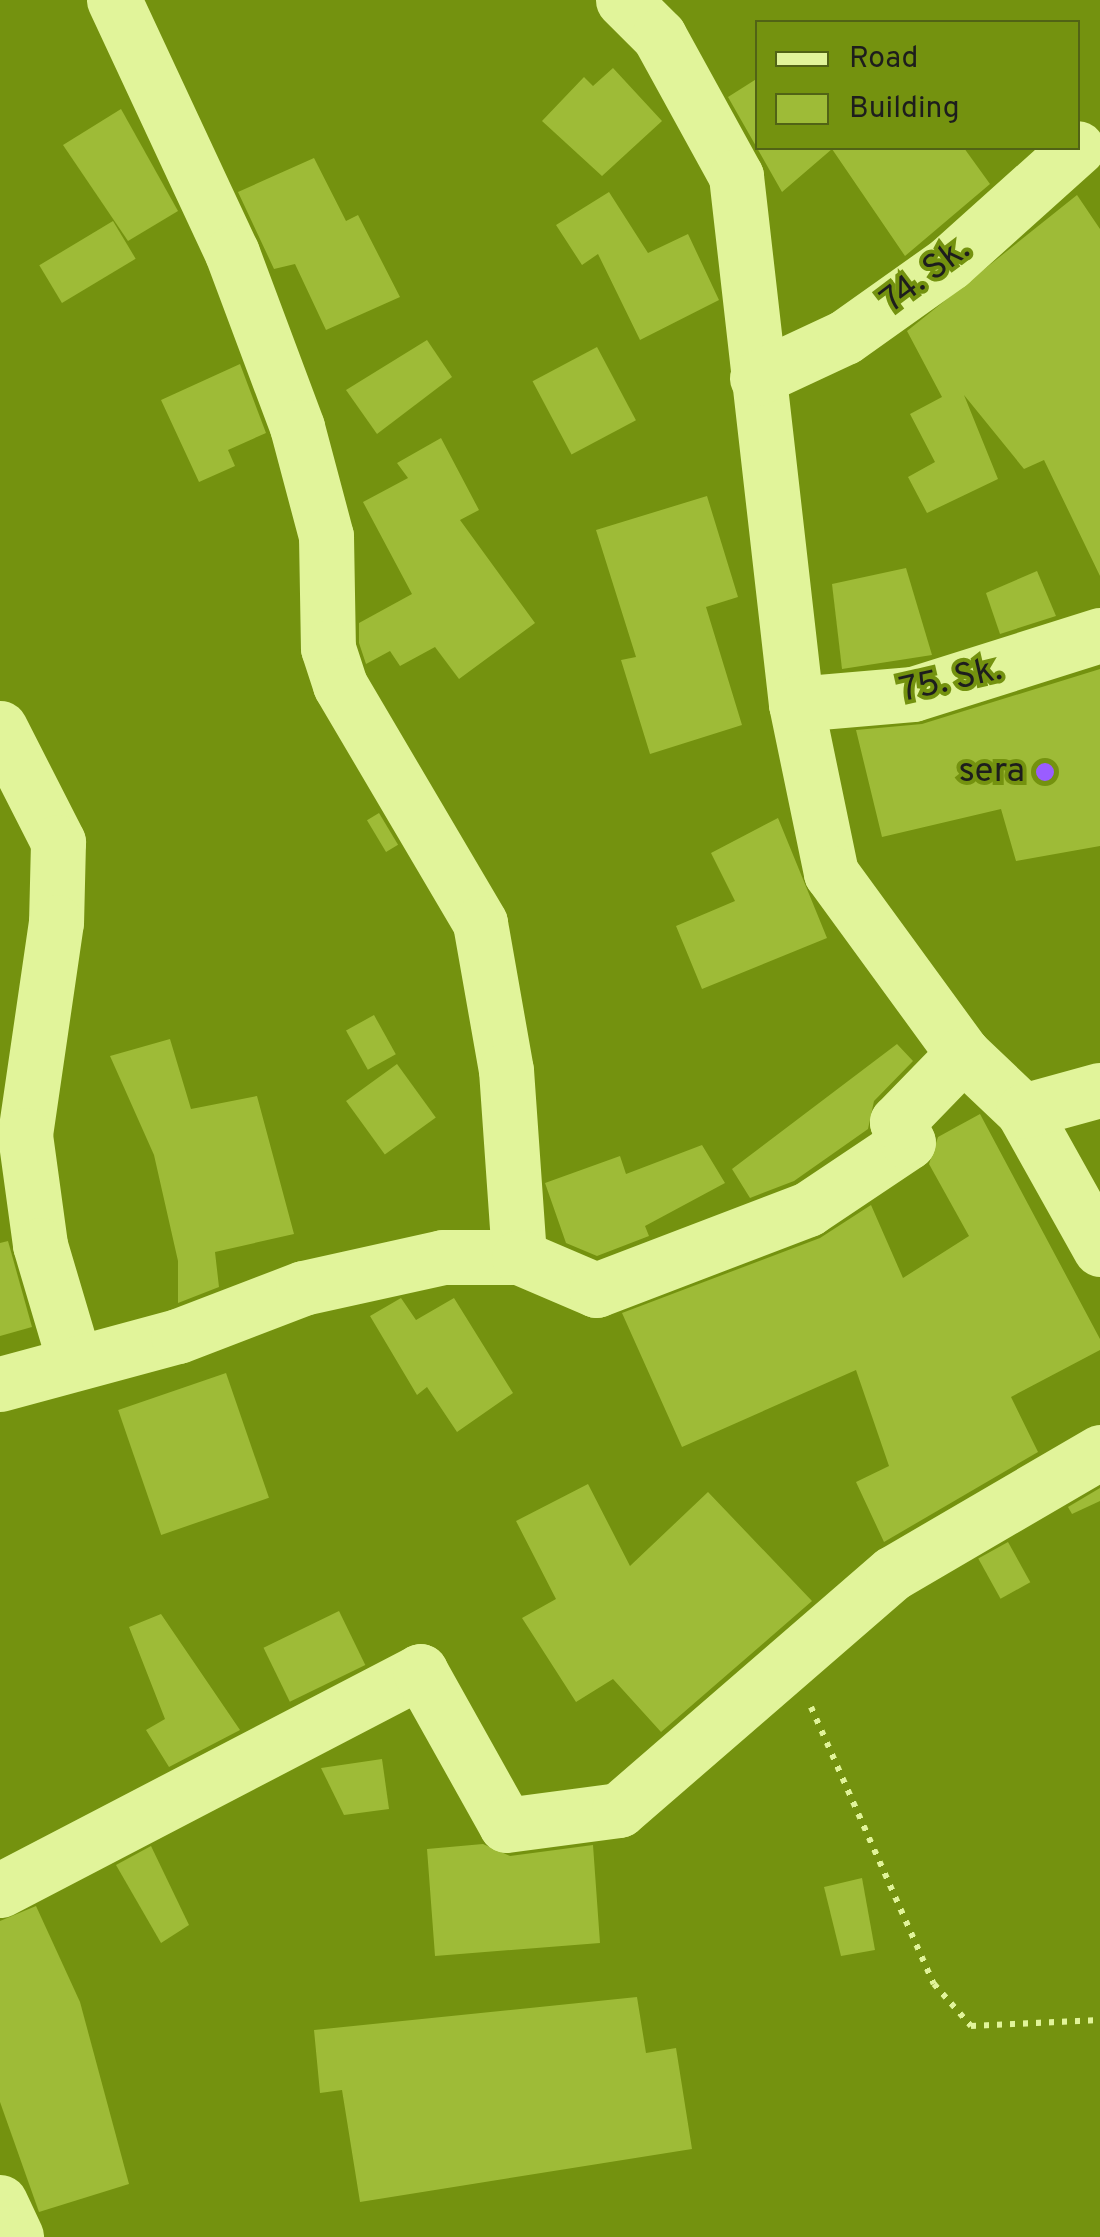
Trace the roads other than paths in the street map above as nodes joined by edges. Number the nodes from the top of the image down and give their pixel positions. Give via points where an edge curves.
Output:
1 (114, 0) edge
2 (623, 0) edge
3 (1100, 125) edge
4 (1080, 144) edge
5 (1074, 150) edge
6 (757, 378) junction
7 (1100, 636) edge
8 (796, 704) junction
9 (0, 728) edge
10 (963, 1054) junction
11 (1100, 1090) edge
12 (1022, 1112) junction
13 (1100, 1248) edge
14 (519, 1258) junction
15 (75, 1363) junction
16 (0, 1384) edge
17 (1100, 1452) edge
18 (0, 1890) edge
19 (0, 2202) edge
20 (16, 2237) edge

1 - 14 street via 232,252 297,427 326,536 328,648 340,685 480,923 506,1070
2 - 6 street via 659,36 736,176
3 - 4 street, 74. Sk.
5 - 6 street, 74. Sk. via 934,273 845,337
6 - 8 street
7 - 8 street, 75. Sk. via 913,694
8 - 10 street via 832,874
9 - 15 street via 58,842 56,922 26,1135 40,1246
10 - 12 street
10 - 14 street via 897,1122 908,1142 808,1209 596,1290
11 - 12 street
12 - 13 street
14 - 15 street via 443,1257 303,1288
15 - 16 street
17 - 18 street via 894,1573 619,1810 506,1825 420,1671
19 - 20 street

